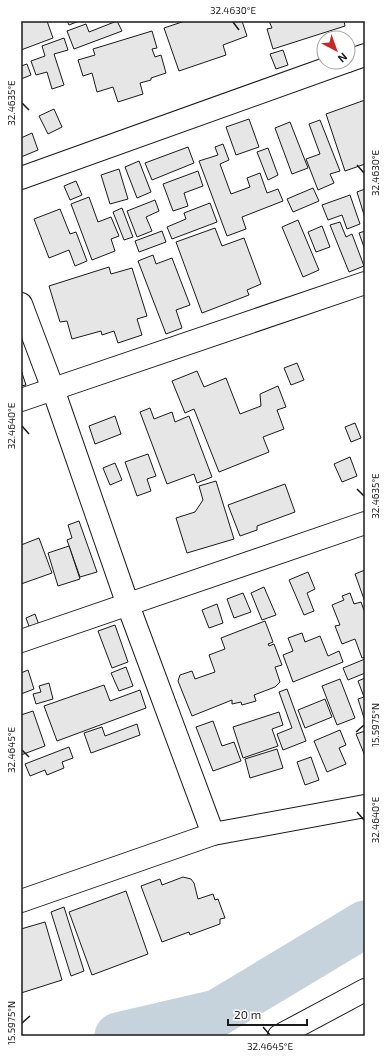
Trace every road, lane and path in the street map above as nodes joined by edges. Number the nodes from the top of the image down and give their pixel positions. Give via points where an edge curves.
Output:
1 (325, 70) edge
2 (21, 178) edge
3 (365, 283) edge
4 (21, 304) edge
5 (53, 389) junction
6 (21, 400) edge
7 (365, 523) edge
8 (128, 605) junction
9 (21, 642) edge
10 (365, 806) edge
11 (213, 834) junction
12 (21, 900) edge
13 (365, 990) edge
14 (279, 1036) edge

1 - 2 street
3 - 5 street
4 - 5 street
5 - 6 street
5 - 8 street
7 - 8 street
8 - 9 street
8 - 11 street
10 - 11 street
11 - 12 street
13 - 14 street

